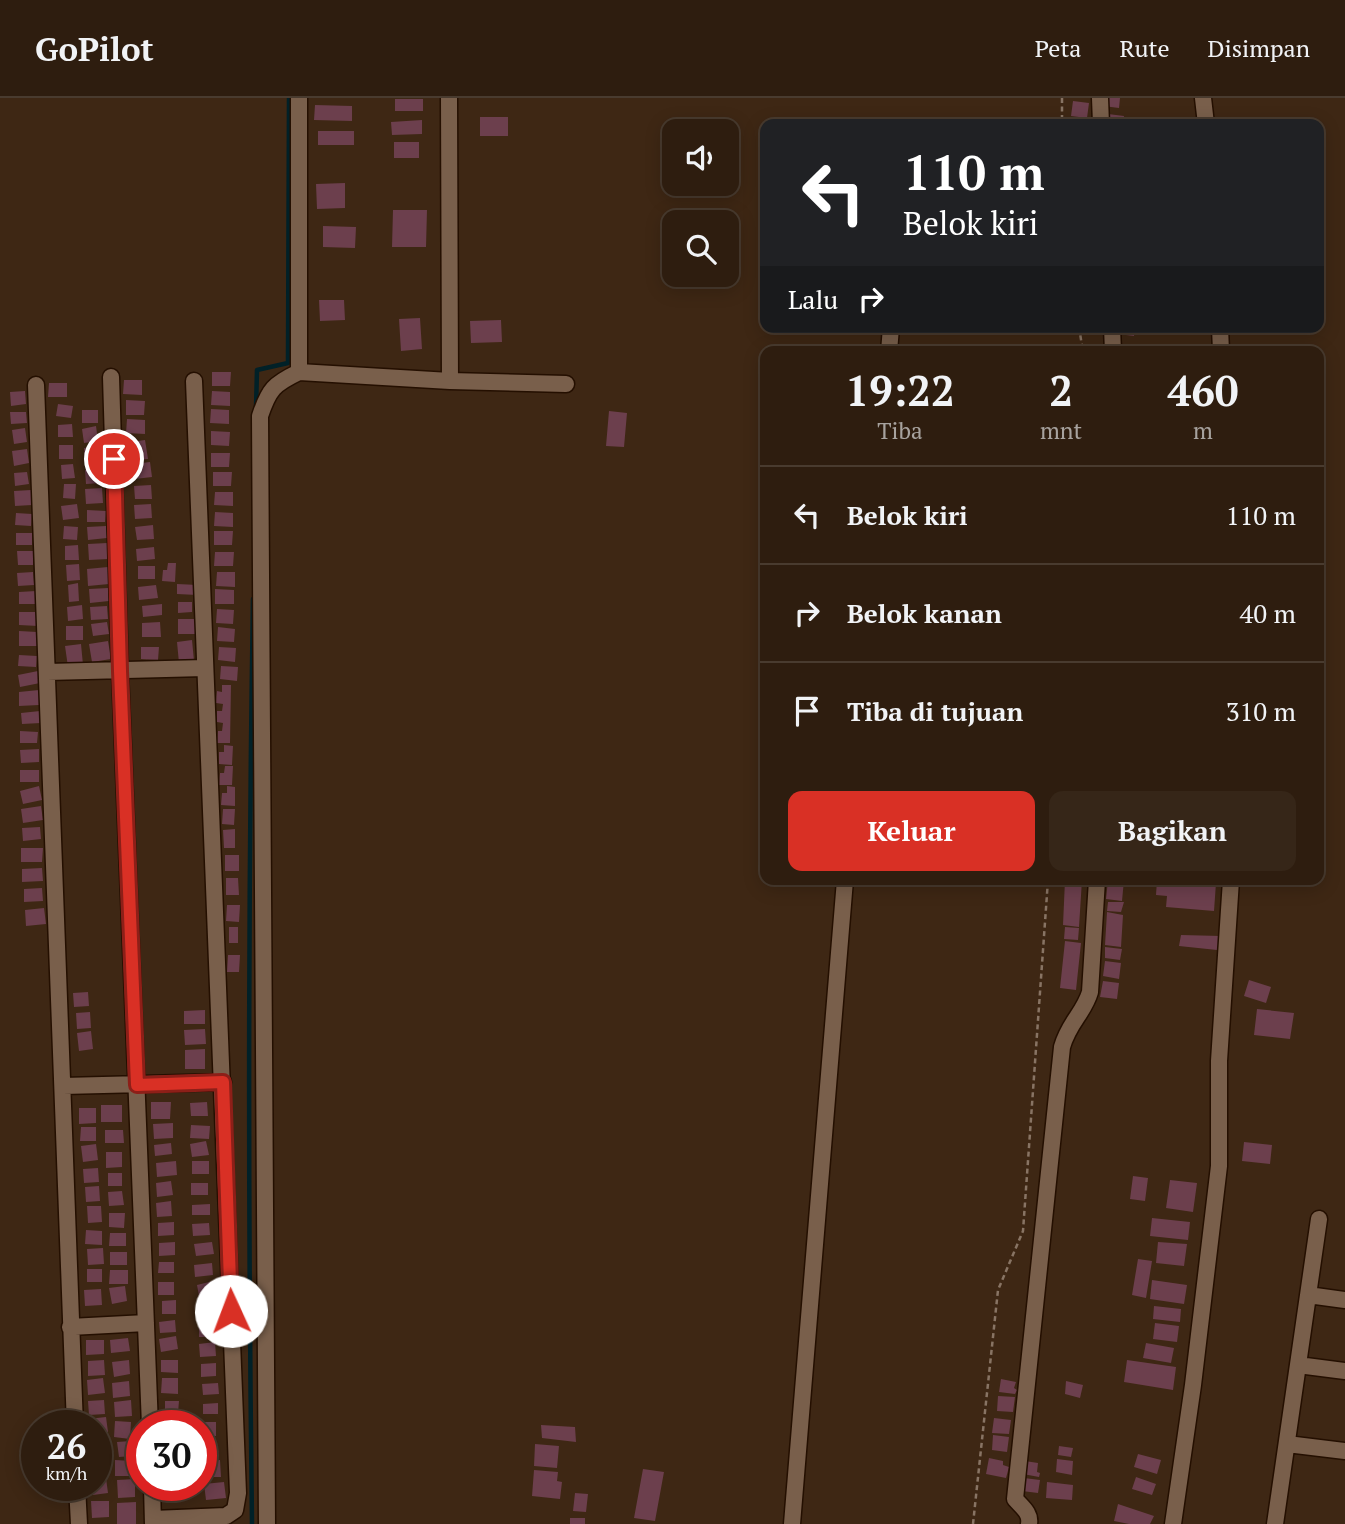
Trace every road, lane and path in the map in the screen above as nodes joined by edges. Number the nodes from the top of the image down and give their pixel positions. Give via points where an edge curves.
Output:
1 (299, 98) edge
2 (449, 98) edge
3 (1062, 98) edge
4 (1100, 98) edge
5 (1203, 98) edge
6 (1062, 119) edge
7 (1101, 119) edge
8 (1205, 119) edge
9 (299, 372) junction
10 (111, 377) dead end
11 (194, 381) dead end
12 (450, 381) junction
13 (566, 384) dead end
14 (36, 385) dead end
15 (205, 668) junction
16 (120, 671) junction
17 (47, 672) junction
18 (845, 885) edge
19 (1048, 885) edge
20 (1097, 885) edge
21 (1231, 885) edge
22 (223, 1082) junction
23 (137, 1085) junction
24 (63, 1086) junction
25 (1319, 1219) dead end
26 (1308, 1295) junction
27 (1345, 1300) edge
28 (146, 1323) junction
29 (70, 1327) junction
30 (1298, 1365) junction
31 (1345, 1371) edge
32 (74, 1410) edge
33 (149, 1410) edge
34 (1287, 1444) junction
35 (1345, 1451) edge
36 (78, 1501) edge
37 (152, 1501) edge
38 (153, 1521) edge
39 (1281, 1523) edge
40 (79, 1524) edge
41 (267, 1524) edge
42 (792, 1524) edge
43 (973, 1524) edge
44 (1029, 1524) edge
45 (1173, 1524) edge

1 - 9 street
2 - 12 street
3 - 6 path
4 - 7 street
5 - 8 street
9 - 12 street
9 - 41 street via 270,390 260,416
10 - 16 street
11 - 15 street
12 - 13 street
14 - 17 street
15 - 16 street
15 - 22 street
16 - 17 street
16 - 23 street
17 - 24 street
18 - 42 street
19 - 43 path via 1023,1231 998,1290
20 - 44 street via 1090,992 1062,1047 1015,1499 1030,1517
21 - 45 street via 1219,1061 1219,1166
22 - 23 street
22 - 38 street via 238,1493 235,1510 226,1516
23 - 24 street
23 - 28 street
24 - 29 street
25 - 26 street
26 - 27 street
26 - 30 street
28 - 29 street
28 - 33 street
29 - 32 street
30 - 31 street
30 - 34 street
34 - 35 street
34 - 39 street
36 - 40 street
37 - 38 street

